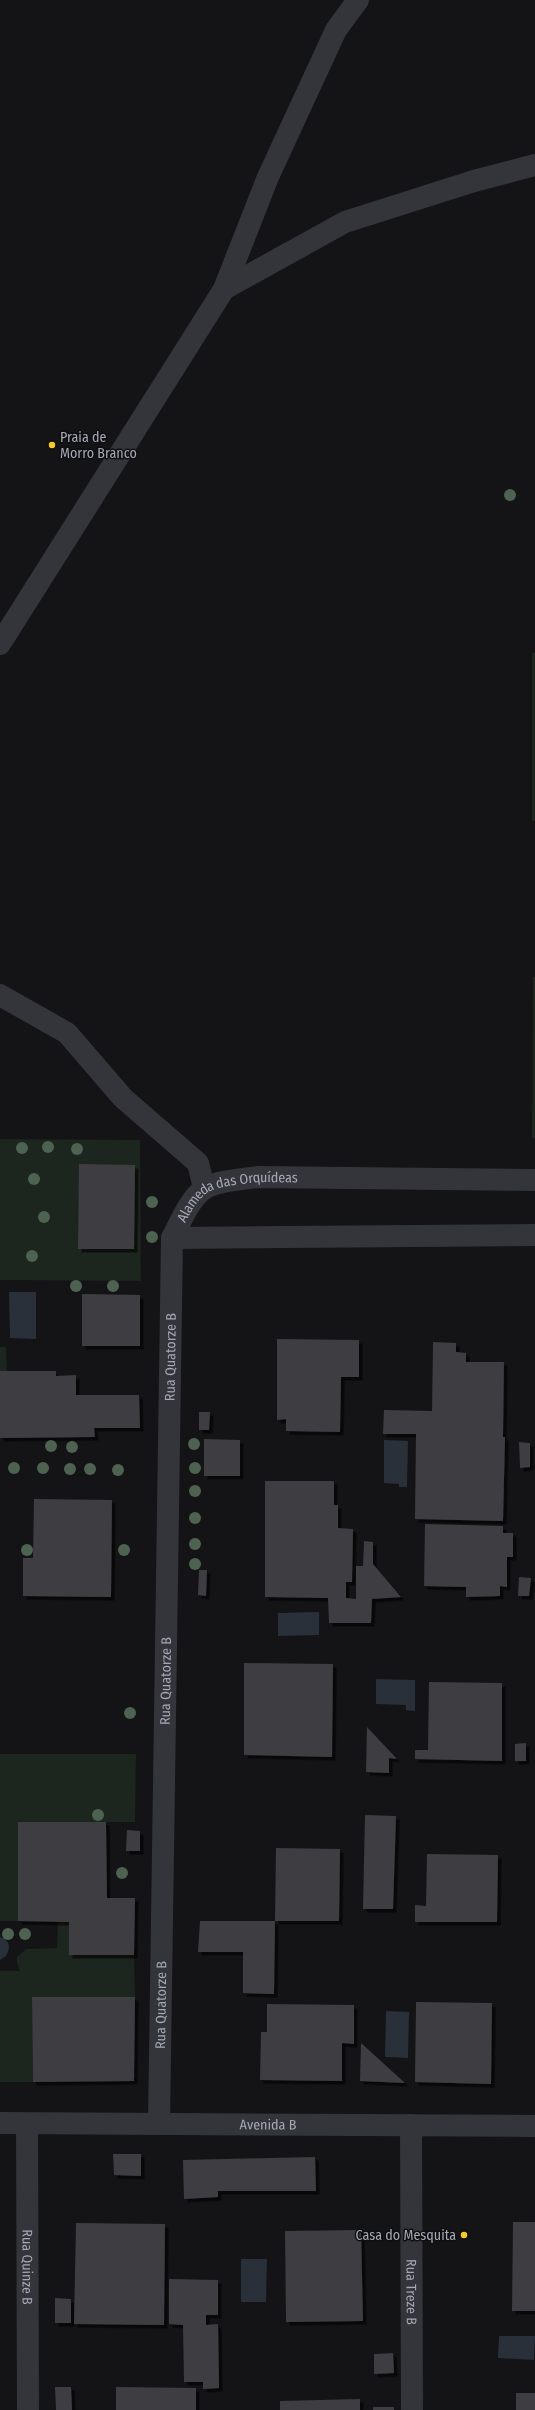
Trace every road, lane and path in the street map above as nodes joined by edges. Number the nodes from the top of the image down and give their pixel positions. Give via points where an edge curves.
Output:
1 (358, 0) edge
2 (535, 165) edge
3 (224, 289) junction
4 (0, 644) edge
5 (0, 995) edge
6 (535, 1180) edge
7 (204, 1188) junction
8 (535, 1235) edge
9 (172, 1238) junction
10 (0, 2124) edge
11 (27, 2124) junction
12 (159, 2124) junction
13 (411, 2125) junction
14 (535, 2126) edge
15 (28, 2410) edge
16 (412, 2410) edge

1 - 3 street via 333,37 268,177
2 - 3 street via 474,180 346,222
3 - 4 street
5 - 7 street via 67,1033 123,1098 198,1163
6 - 7 street, Alameda das Orquídeas via 258,1177
7 - 9 street, Alameda das Orquídeas via 187,1208
8 - 9 street, Alameda das Orquídeas
9 - 12 street, Rua Quatorze B
10 - 11 street, Avenida B
11 - 12 street, Avenida B
11 - 15 street, Rua Quinze B
12 - 13 street, Avenida B
13 - 14 street, Avenida B
13 - 16 street, Rua Treze B

